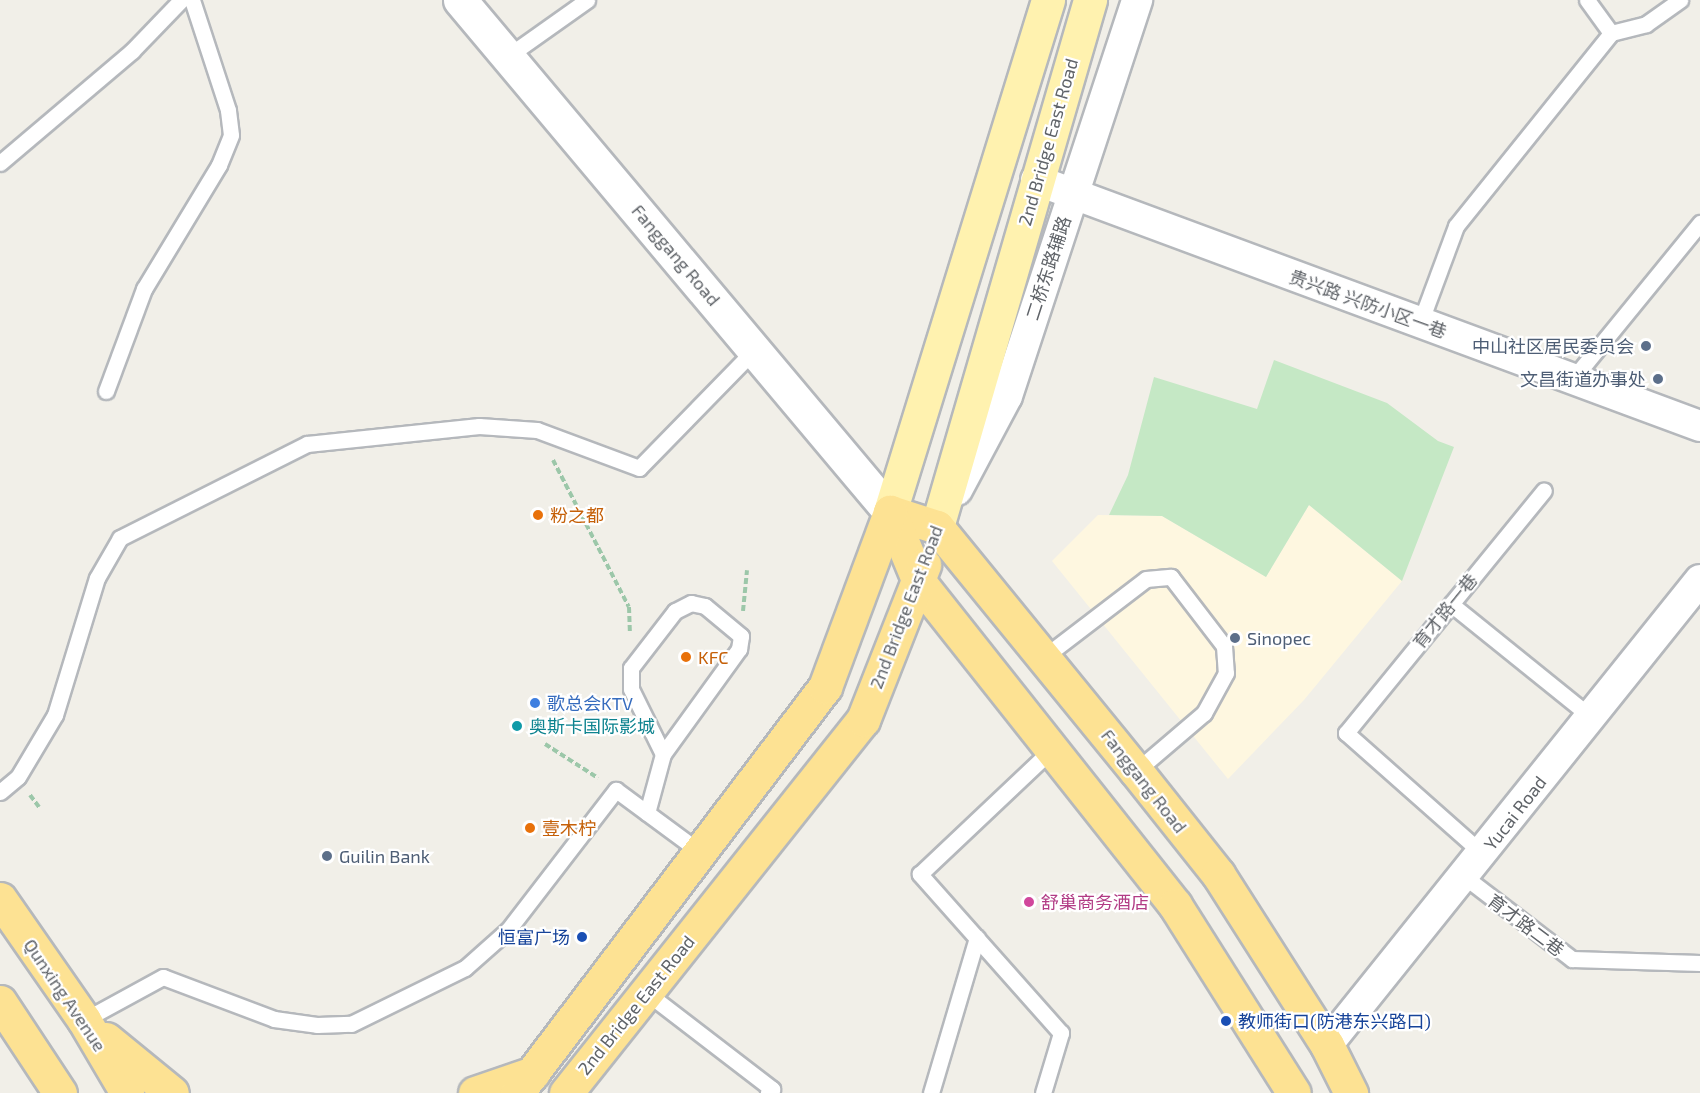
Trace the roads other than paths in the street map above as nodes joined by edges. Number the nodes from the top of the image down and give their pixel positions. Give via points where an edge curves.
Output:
1 (181, 0) edge
2 (192, 0) edge
3 (460, 0) edge
4 (586, 0) edge
5 (1048, 0) edge
6 (1090, 0) edge
7 (1137, 0) edge
8 (1587, 0) edge
9 (1680, 0) edge
10 (1611, 33) junction
11 (508, 56) junction
12 (0, 163) edge
13 (1036, 180) junction
14 (1073, 194) junction
15 (1700, 223) edge
16 (1420, 323) junction
17 (755, 349) junction
18 (1572, 380) junction
19 (106, 391) dead end
20 (1700, 426) edge
21 (1544, 490) dead end
22 (890, 512) junction
23 (937, 527) junction
24 (1700, 580) edge
25 (919, 582) junction
26 (1451, 604) junction
27 (1044, 657) junction
28 (1591, 717) junction
29 (1052, 749) junction
30 (663, 754) junction
31 (1136, 771) junction
32 (0, 792) edge
33 (647, 813) junction
34 (700, 852) junction
35 (1483, 854) junction
36 (1465, 877) junction
37 (0, 899) edge
38 (977, 938) junction
39 (1700, 963) edge
40 (646, 993) junction
41 (0, 1002) edge
42 (84, 1020) junction
43 (1328, 1045) junction
44 (525, 1083) edge
45 (60, 1093) edge
46 (128, 1093) edge
47 (172, 1093) edge
48 (475, 1093) edge
49 (566, 1093) edge
50 (768, 1093) edge
51 (931, 1093) edge
52 (1043, 1093) edge
53 (1294, 1093) edge
54 (1351, 1093) edge

1 - 12 lane via 132,51
2 - 19 lane via 228,110 231,135 219,165 144,290
3 - 11 street, Fanggang Road
4 - 11 lane
5 - 22 main road
6 - 13 main road, 2nd Bridge East Road
7 - 14 street, 二桥东路辅路
8 - 10 lane
9 - 10 lane via 1646,24
10 - 16 lane via 1456,226
11 - 17 street, Fanggang Road
13 - 14 street, 贵兴路 兴防小区一巷
13 - 23 main road, 2nd Bridge East Road
14 - 16 street, 贵兴路 兴防小区一巷
14 - 23 street, 二桥东路辅路 via 1007,396
15 - 18 lane
16 - 18 street, 贵兴路 兴防小区一巷
17 - 22 street, Fanggang Road
17 - 32 lane via 639,468 537,430 479,426 307,444 120,538 97,578 56,715 18,777
18 - 20 street, 贵兴路 兴防小区一巷
21 - 26 lane, 育才路一巷
22 - 23 highway
22 - 25 highway, Fanggang Road
22 - 34 highway via 825,687
23 - 25 highway, 2nd Bridge East Road
23 - 27 highway, Fanggang Road
24 - 28 street, Yucai Road
25 - 29 highway, Fanggang Road
25 - 40 highway, 2nd Bridge East Road via 863,720
26 - 28 lane
26 - 35 lane, 育才路一巷 via 1346,733
27 - 31 highway, Fanggang Road
27 - 31 lane via 1146,579 1171,577 1224,646 1226,673 1204,713
28 - 35 street, Yucai Road
29 - 38 lane via 920,874
29 - 53 highway, Fanggang Road via 1175,905
30 - 30 lane via 739,649 741,636 705,606 691,603 675,611 631,668 631,689
30 - 33 lane
31 - 43 highway, Fanggang Road via 1218,874
33 - 34 lane
33 - 42 lane via 616,790 508,930 465,968 351,1024 317,1025 274,1019 163,977
34 - 44 highway
35 - 36 street, Yucai Road
36 - 39 lane, 育才路二巷 via 1572,959
36 - 43 street, Yucai Road
37 - 42 highway, Qunxing Avenue
38 - 51 lane
38 - 52 lane via 1060,1033
40 - 49 highway, 2nd Bridge East Road
40 - 50 lane via 772,1089
41 - 45 highway
42 - 46 highway, Qunxing Avenue
42 - 47 highway
43 - 54 highway, Fanggang Road
44 - 48 highway

